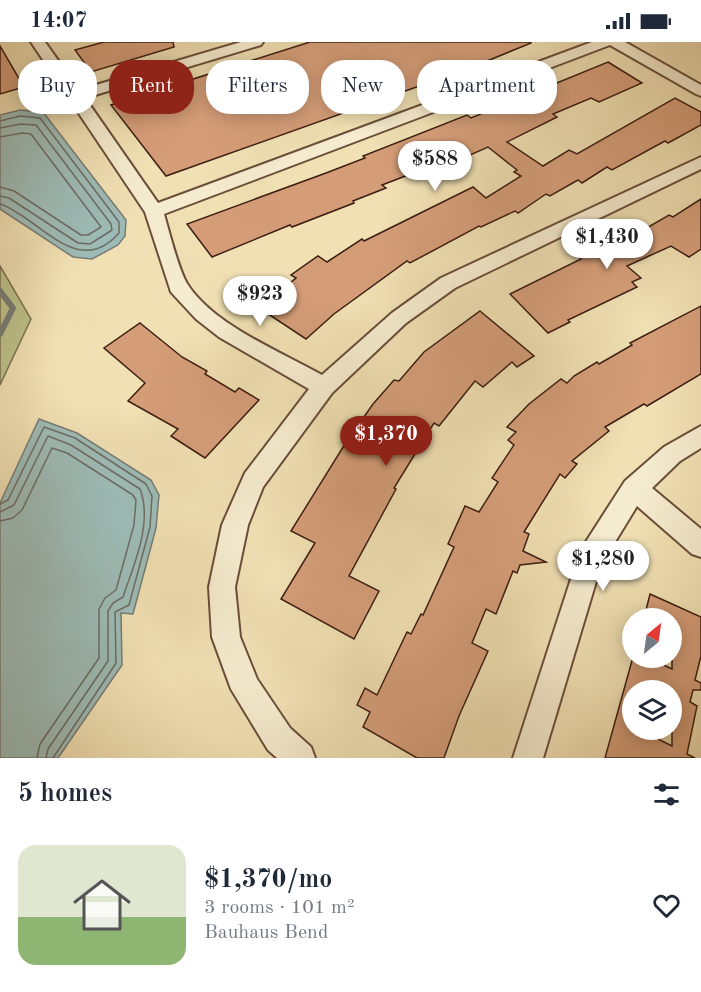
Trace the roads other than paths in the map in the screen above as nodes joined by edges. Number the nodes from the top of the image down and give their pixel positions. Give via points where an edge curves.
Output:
1 (38, 42) edge
2 (256, 42) edge
3 (605, 42) edge
4 (615, 42) edge
5 (51, 60) edge
6 (97, 90) edge
7 (701, 91) edge
8 (88, 114) edge
9 (701, 162) edge
10 (154, 211) junction
11 (324, 387) junction
12 (701, 436) edge
13 (634, 489) junction
14 (701, 545) edge
15 (300, 758) edge
16 (528, 758) edge

1 - 5 street
2 - 6 street
3 - 10 street
4 - 7 street
8 - 10 street
9 - 11 street via 448,283 399,318
10 - 11 street via 178,287 203,314
11 - 15 street via 254,481 235,525 222,587 226,637 246,689 279,739
12 - 13 street via 672,454
13 - 14 street
13 - 16 street via 589,560

